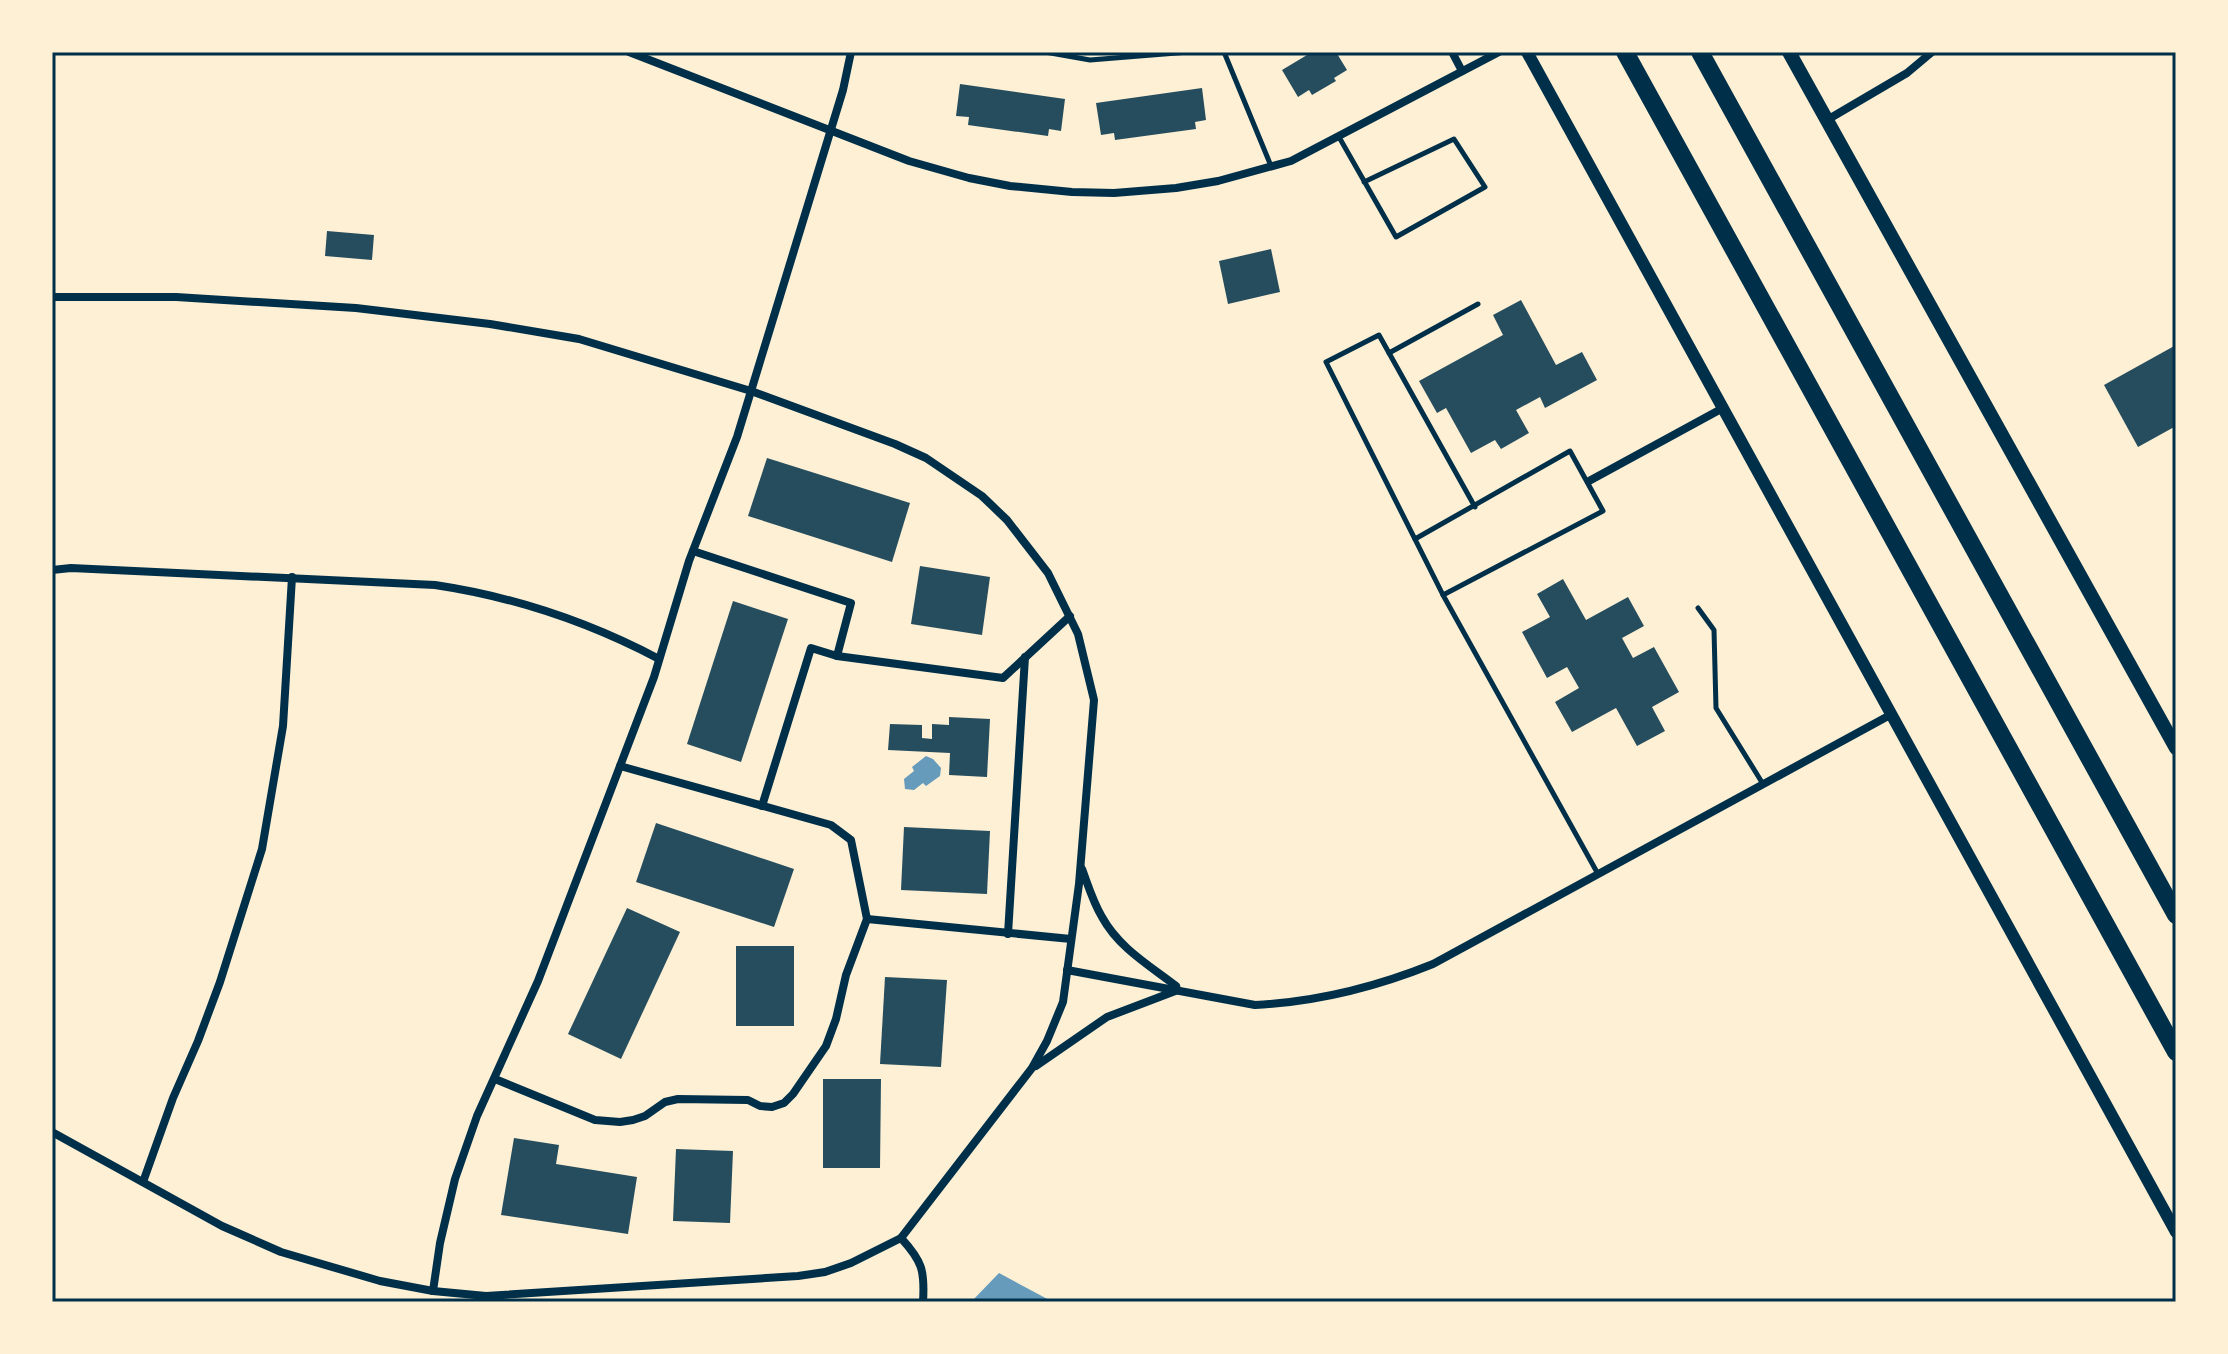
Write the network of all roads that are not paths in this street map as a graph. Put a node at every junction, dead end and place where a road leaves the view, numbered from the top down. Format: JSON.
{"nodes":[{"id":1,"x":629,"y":52,"type":"edge"},
{"id":2,"x":851,"y":52,"type":"edge"},
{"id":3,"x":1045,"y":52,"type":"edge"},
{"id":4,"x":1189,"y":52,"type":"edge"},
{"id":5,"x":1224,"y":52,"type":"edge"},
{"id":6,"x":1452,"y":52,"type":"edge"},
{"id":7,"x":1499,"y":52,"type":"edge"},
{"id":8,"x":1527,"y":52,"type":"edge"},
{"id":9,"x":1625,"y":52,"type":"edge"},
{"id":10,"x":1700,"y":52,"type":"edge"},
{"id":11,"x":1789,"y":52,"type":"edge"},
{"id":12,"x":1932,"y":52,"type":"edge"},
{"id":13,"x":1462,"y":71,"type":"junction"},
{"id":14,"x":1827,"y":120,"type":"junction"},
{"id":15,"x":828,"y":131,"type":"junction"},
{"id":16,"x":1338,"y":136,"type":"junction"},
{"id":17,"x":1272,"y":167,"type":"junction"},
{"id":18,"x":1364,"y":182,"type":"junction"},
{"id":19,"x":52,"y":297,"type":"edge"},
{"id":20,"x":1478,"y":304,"type":"dead end"},
{"id":21,"x":1389,"y":353,"type":"junction"},
{"id":22,"x":751,"y":391,"type":"junction"},
{"id":23,"x":1723,"y":408,"type":"junction"},
{"id":24,"x":1589,"y":481,"type":"junction"},
{"id":25,"x":1475,"y":507,"type":"junction"},
{"id":26,"x":1415,"y":539,"type":"junction"},
{"id":27,"x":693,"y":551,"type":"junction"},
{"id":28,"x":52,"y":570,"type":"edge"},
{"id":29,"x":292,"y":577,"type":"junction"},
{"id":30,"x":1443,"y":595,"type":"junction"},
{"id":31,"x":1698,"y":608,"type":"dead end"},
{"id":32,"x":1070,"y":616,"type":"junction"},
{"id":33,"x":837,"y":656,"type":"junction"},
{"id":34,"x":1025,"y":657,"type":"junction"},
{"id":35,"x":659,"y":659,"type":"junction"},
{"id":36,"x":1892,"y":714,"type":"junction"},
{"id":37,"x":2176,"y":748,"type":"edge"},
{"id":38,"x":620,"y":766,"type":"junction"},
{"id":39,"x":1763,"y":784,"type":"junction"},
{"id":40,"x":762,"y":806,"type":"junction"},
{"id":41,"x":1080,"y":865,"type":"junction"},
{"id":42,"x":1598,"y":874,"type":"junction"},
{"id":43,"x":2176,"y":915,"type":"edge"},
{"id":44,"x":867,"y":919,"type":"junction"},
{"id":45,"x":1008,"y":934,"type":"junction"},
{"id":46,"x":1071,"y":939,"type":"junction"},
{"id":47,"x":1067,"y":970,"type":"junction"},
{"id":48,"x":1180,"y":989,"type":"junction"},
{"id":49,"x":2176,"y":1052,"type":"edge"},
{"id":50,"x":1032,"y":1068,"type":"junction"},
{"id":51,"x":495,"y":1079,"type":"junction"},
{"id":52,"x":52,"y":1132,"type":"edge"},
{"id":53,"x":143,"y":1182,"type":"junction"},
{"id":54,"x":2176,"y":1232,"type":"edge"},
{"id":55,"x":901,"y":1238,"type":"junction"},
{"id":56,"x":433,"y":1291,"type":"junction"},
{"id":57,"x":923,"y":1302,"type":"edge"}],
"edges":[{"from":1,"to":15,"type":"street"},
{"from":2,"to":15,"type":"street"},
{"from":3,"to":4,"type":"lane"},
{"from":5,"to":17,"type":"lane"},
{"from":6,"to":13,"type":"street"},
{"from":7,"to":13,"type":"street"},
{"from":8,"to":23,"type":"street"},
{"from":9,"to":49,"type":"highway"},
{"from":10,"to":43,"type":"highway"},
{"from":11,"to":14,"type":"main road"},
{"from":12,"to":14,"type":"street"},
{"from":13,"to":16,"type":"street"},
{"from":14,"to":37,"type":"main road"},
{"from":15,"to":17,"type":"street"},
{"from":15,"to":22,"type":"street"},
{"from":16,"to":17,"type":"street"},
{"from":16,"to":18,"type":"lane"},
{"from":18,"to":18,"type":"lane"},
{"from":19,"to":22,"type":"street"},
{"from":20,"to":21,"type":"lane"},
{"from":21,"to":25,"type":"lane"},
{"from":21,"to":26,"type":"lane"},
{"from":22,"to":27,"type":"street"},
{"from":22,"to":32,"type":"street"},
{"from":23,"to":24,"type":"street"},
{"from":23,"to":36,"type":"street"},
{"from":24,"to":25,"type":"lane"},
{"from":24,"to":30,"type":"lane"},
{"from":25,"to":26,"type":"lane"},
{"from":26,"to":30,"type":"lane"},
{"from":27,"to":33,"type":"street"},
{"from":27,"to":35,"type":"street"},
{"from":28,"to":29,"type":"street"},
{"from":29,"to":35,"type":"street"},
{"from":29,"to":53,"type":"street"},
{"from":30,"to":42,"type":"lane"},
{"from":31,"to":39,"type":"lane"},
{"from":32,"to":34,"type":"street"},
{"from":32,"to":41,"type":"street"},
{"from":33,"to":34,"type":"street"},
{"from":33,"to":40,"type":"street"},
{"from":34,"to":45,"type":"street"},
{"from":35,"to":38,"type":"street"},
{"from":36,"to":39,"type":"street"},
{"from":36,"to":54,"type":"street"},
{"from":38,"to":40,"type":"street"},
{"from":38,"to":51,"type":"street"},
{"from":39,"to":42,"type":"street"},
{"from":40,"to":44,"type":"street"},
{"from":41,"to":46,"type":"street"},
{"from":41,"to":48,"type":"street"},
{"from":42,"to":48,"type":"street"},
{"from":44,"to":45,"type":"street"},
{"from":44,"to":51,"type":"street"},
{"from":45,"to":46,"type":"street"},
{"from":46,"to":47,"type":"street"},
{"from":47,"to":48,"type":"street"},
{"from":47,"to":50,"type":"street"},
{"from":48,"to":50,"type":"street"},
{"from":50,"to":55,"type":"street"},
{"from":51,"to":56,"type":"street"},
{"from":52,"to":53,"type":"street"},
{"from":53,"to":56,"type":"street"},
{"from":55,"to":56,"type":"street"},
{"from":55,"to":57,"type":"street"}]}
